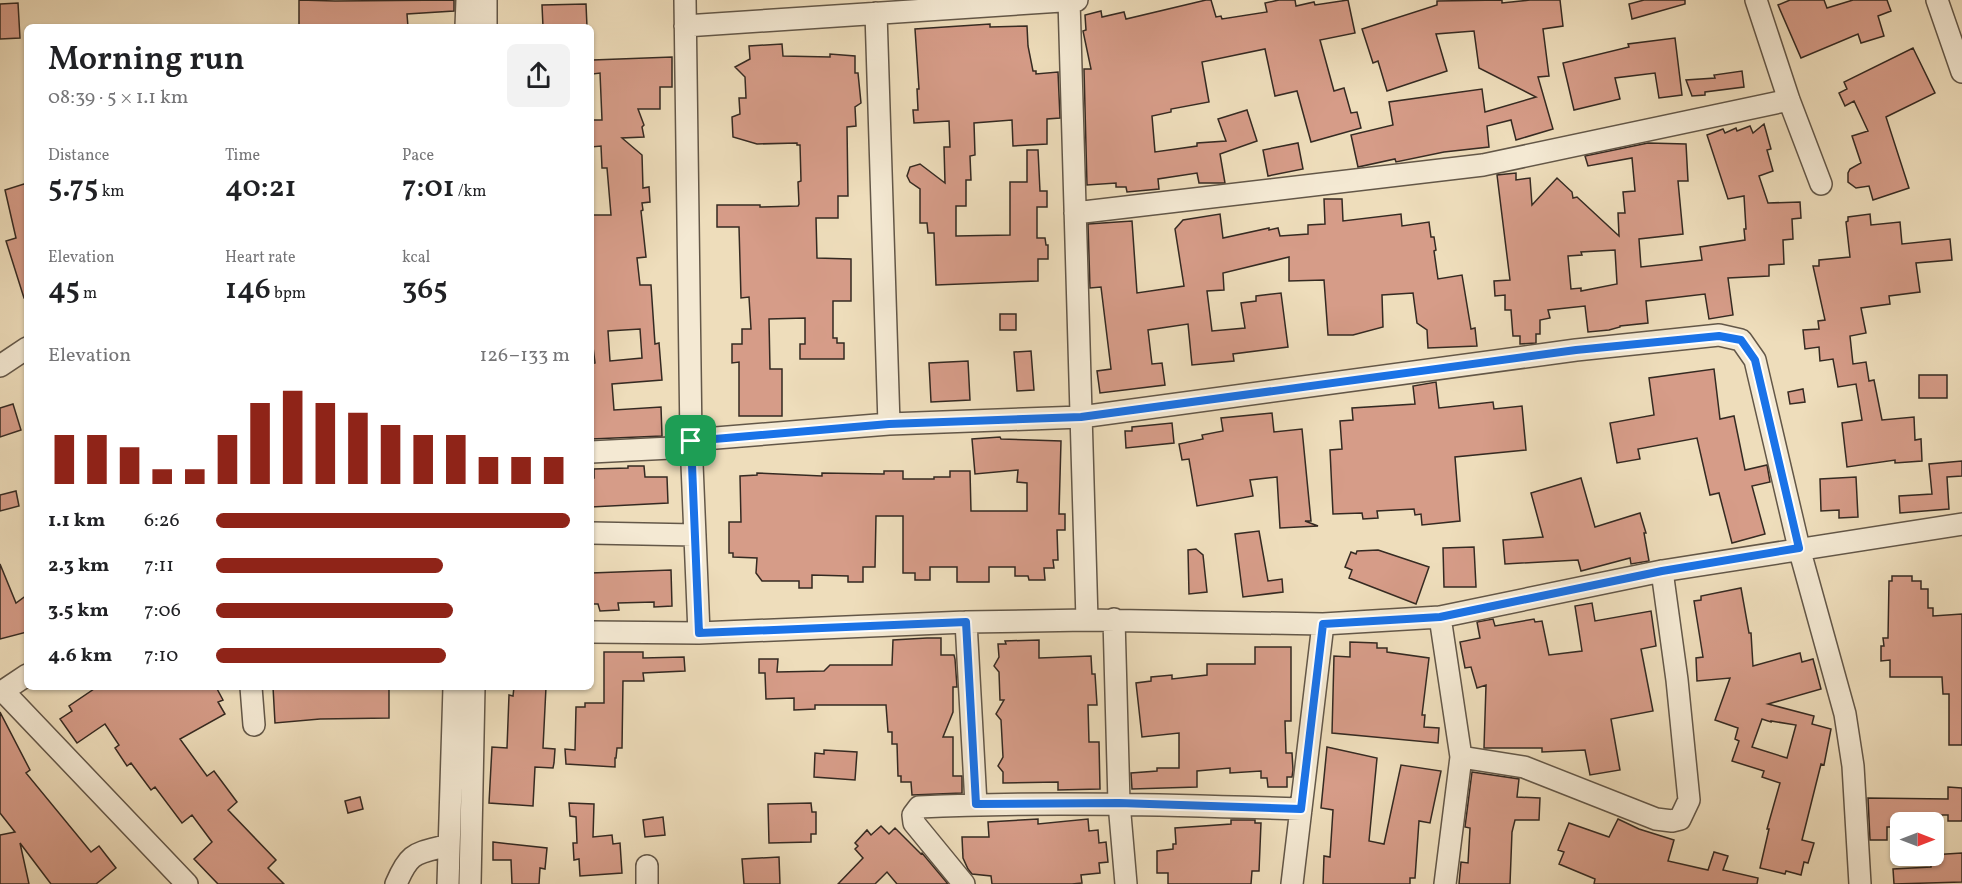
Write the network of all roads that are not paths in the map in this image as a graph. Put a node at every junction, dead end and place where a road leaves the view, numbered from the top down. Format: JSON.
{"nodes":[{"id":1,"x":466,"y":0,"type":"edge"},
{"id":2,"x":486,"y":0,"type":"edge"},
{"id":3,"x":685,"y":0,"type":"edge"},
{"id":4,"x":1069,"y":0,"type":"edge"},
{"id":5,"x":1077,"y":0,"type":"edge"},
{"id":6,"x":1756,"y":0,"type":"edge"},
{"id":7,"x":1937,"y":0,"type":"edge"},
{"id":8,"x":876,"y":13,"type":"junction"},
{"id":9,"x":466,"y":24,"type":"edge"},
{"id":10,"x":486,"y":24,"type":"edge"},
{"id":11,"x":685,"y":26,"type":"junction"},
{"id":12,"x":1962,"y":72,"type":"edge"},
{"id":13,"x":1789,"y":100,"type":"junction"},
{"id":14,"x":1821,"y":184,"type":"dead end"},
{"id":15,"x":1075,"y":213,"type":"junction"},
{"id":16,"x":24,"y":350,"type":"edge"},
{"id":17,"x":0,"y":366,"type":"edge"},
{"id":18,"x":1081,"y":417,"type":"junction"},
{"id":19,"x":889,"y":424,"type":"junction"},
{"id":20,"x":691,"y":444,"type":"junction"},
{"id":21,"x":594,"y":452,"type":"edge"},
{"id":22,"x":1962,"y":524,"type":"edge"},
{"id":23,"x":594,"y":533,"type":"edge"},
{"id":24,"x":695,"y":535,"type":"junction"},
{"id":25,"x":1799,"y":548,"type":"junction"},
{"id":26,"x":1662,"y":571,"type":"junction"},
{"id":27,"x":1440,"y":617,"type":"junction"},
{"id":28,"x":1114,"y":619,"type":"junction"},
{"id":29,"x":1088,"y":620,"type":"junction"},
{"id":30,"x":966,"y":622,"type":"junction"},
{"id":31,"x":1323,"y":624,"type":"junction"},
{"id":32,"x":594,"y":632,"type":"edge"},
{"id":33,"x":699,"y":633,"type":"junction"},
{"id":34,"x":24,"y":677,"type":"edge"},
{"id":35,"x":251,"y":690,"type":"edge"},
{"id":36,"x":454,"y":690,"type":"edge"},
{"id":37,"x":474,"y":690,"type":"edge"},
{"id":38,"x":2,"y":692,"type":"edge"},
{"id":39,"x":254,"y":724,"type":"dead end"},
{"id":40,"x":1461,"y":757,"type":"junction"},
{"id":41,"x":1119,"y":803,"type":"junction"},
{"id":42,"x":976,"y":804,"type":"junction"},
{"id":43,"x":1301,"y":809,"type":"junction"},
{"id":44,"x":448,"y":845,"type":"junction"},
{"id":45,"x":187,"y":884,"type":"edge"},
{"id":46,"x":396,"y":884,"type":"edge"},
{"id":47,"x":448,"y":884,"type":"edge"},
{"id":48,"x":470,"y":884,"type":"edge"},
{"id":49,"x":964,"y":884,"type":"edge"},
{"id":50,"x":1126,"y":884,"type":"edge"},
{"id":51,"x":1292,"y":884,"type":"edge"},
{"id":52,"x":1445,"y":884,"type":"edge"},
{"id":53,"x":1860,"y":884,"type":"edge"}],
"edges":[{"from":1,"to":9,"type":"street"},
{"from":2,"to":10,"type":"street"},
{"from":3,"to":11,"type":"street"},
{"from":4,"to":5,"type":"street"},
{"from":4,"to":8,"type":"street"},
{"from":4,"to":15,"type":"street"},
{"from":6,"to":13,"type":"street"},
{"from":7,"to":12,"type":"street"},
{"from":8,"to":11,"type":"street"},
{"from":8,"to":19,"type":"street"},
{"from":11,"to":20,"type":"street"},
{"from":13,"to":14,"type":"street"},
{"from":13,"to":15,"type":"street"},
{"from":15,"to":18,"type":"street"},
{"from":16,"to":17,"type":"street"},
{"from":18,"to":19,"type":"street"},
{"from":18,"to":25,"type":"street"},
{"from":18,"to":29,"type":"street"},
{"from":19,"to":20,"type":"street"},
{"from":20,"to":21,"type":"street"},
{"from":20,"to":24,"type":"street"},
{"from":22,"to":25,"type":"street"},
{"from":23,"to":24,"type":"street"},
{"from":24,"to":33,"type":"street"},
{"from":25,"to":26,"type":"street"},
{"from":25,"to":53,"type":"street"},
{"from":26,"to":27,"type":"street"},
{"from":26,"to":40,"type":"street"},
{"from":27,"to":31,"type":"street"},
{"from":27,"to":40,"type":"street"},
{"from":28,"to":29,"type":"street"},
{"from":28,"to":31,"type":"street"},
{"from":28,"to":41,"type":"street"},
{"from":29,"to":30,"type":"street"},
{"from":30,"to":33,"type":"street"},
{"from":30,"to":42,"type":"street"},
{"from":31,"to":43,"type":"street"},
{"from":32,"to":33,"type":"street"},
{"from":34,"to":38,"type":"street"},
{"from":35,"to":39,"type":"street"},
{"from":36,"to":44,"type":"street"},
{"from":37,"to":48,"type":"street"},
{"from":38,"to":45,"type":"street"},
{"from":40,"to":52,"type":"street"},
{"from":41,"to":42,"type":"street"},
{"from":41,"to":43,"type":"street"},
{"from":41,"to":50,"type":"street"},
{"from":42,"to":49,"type":"street"},
{"from":43,"to":51,"type":"street"},
{"from":44,"to":46,"type":"street"},
{"from":44,"to":47,"type":"street"}]}
